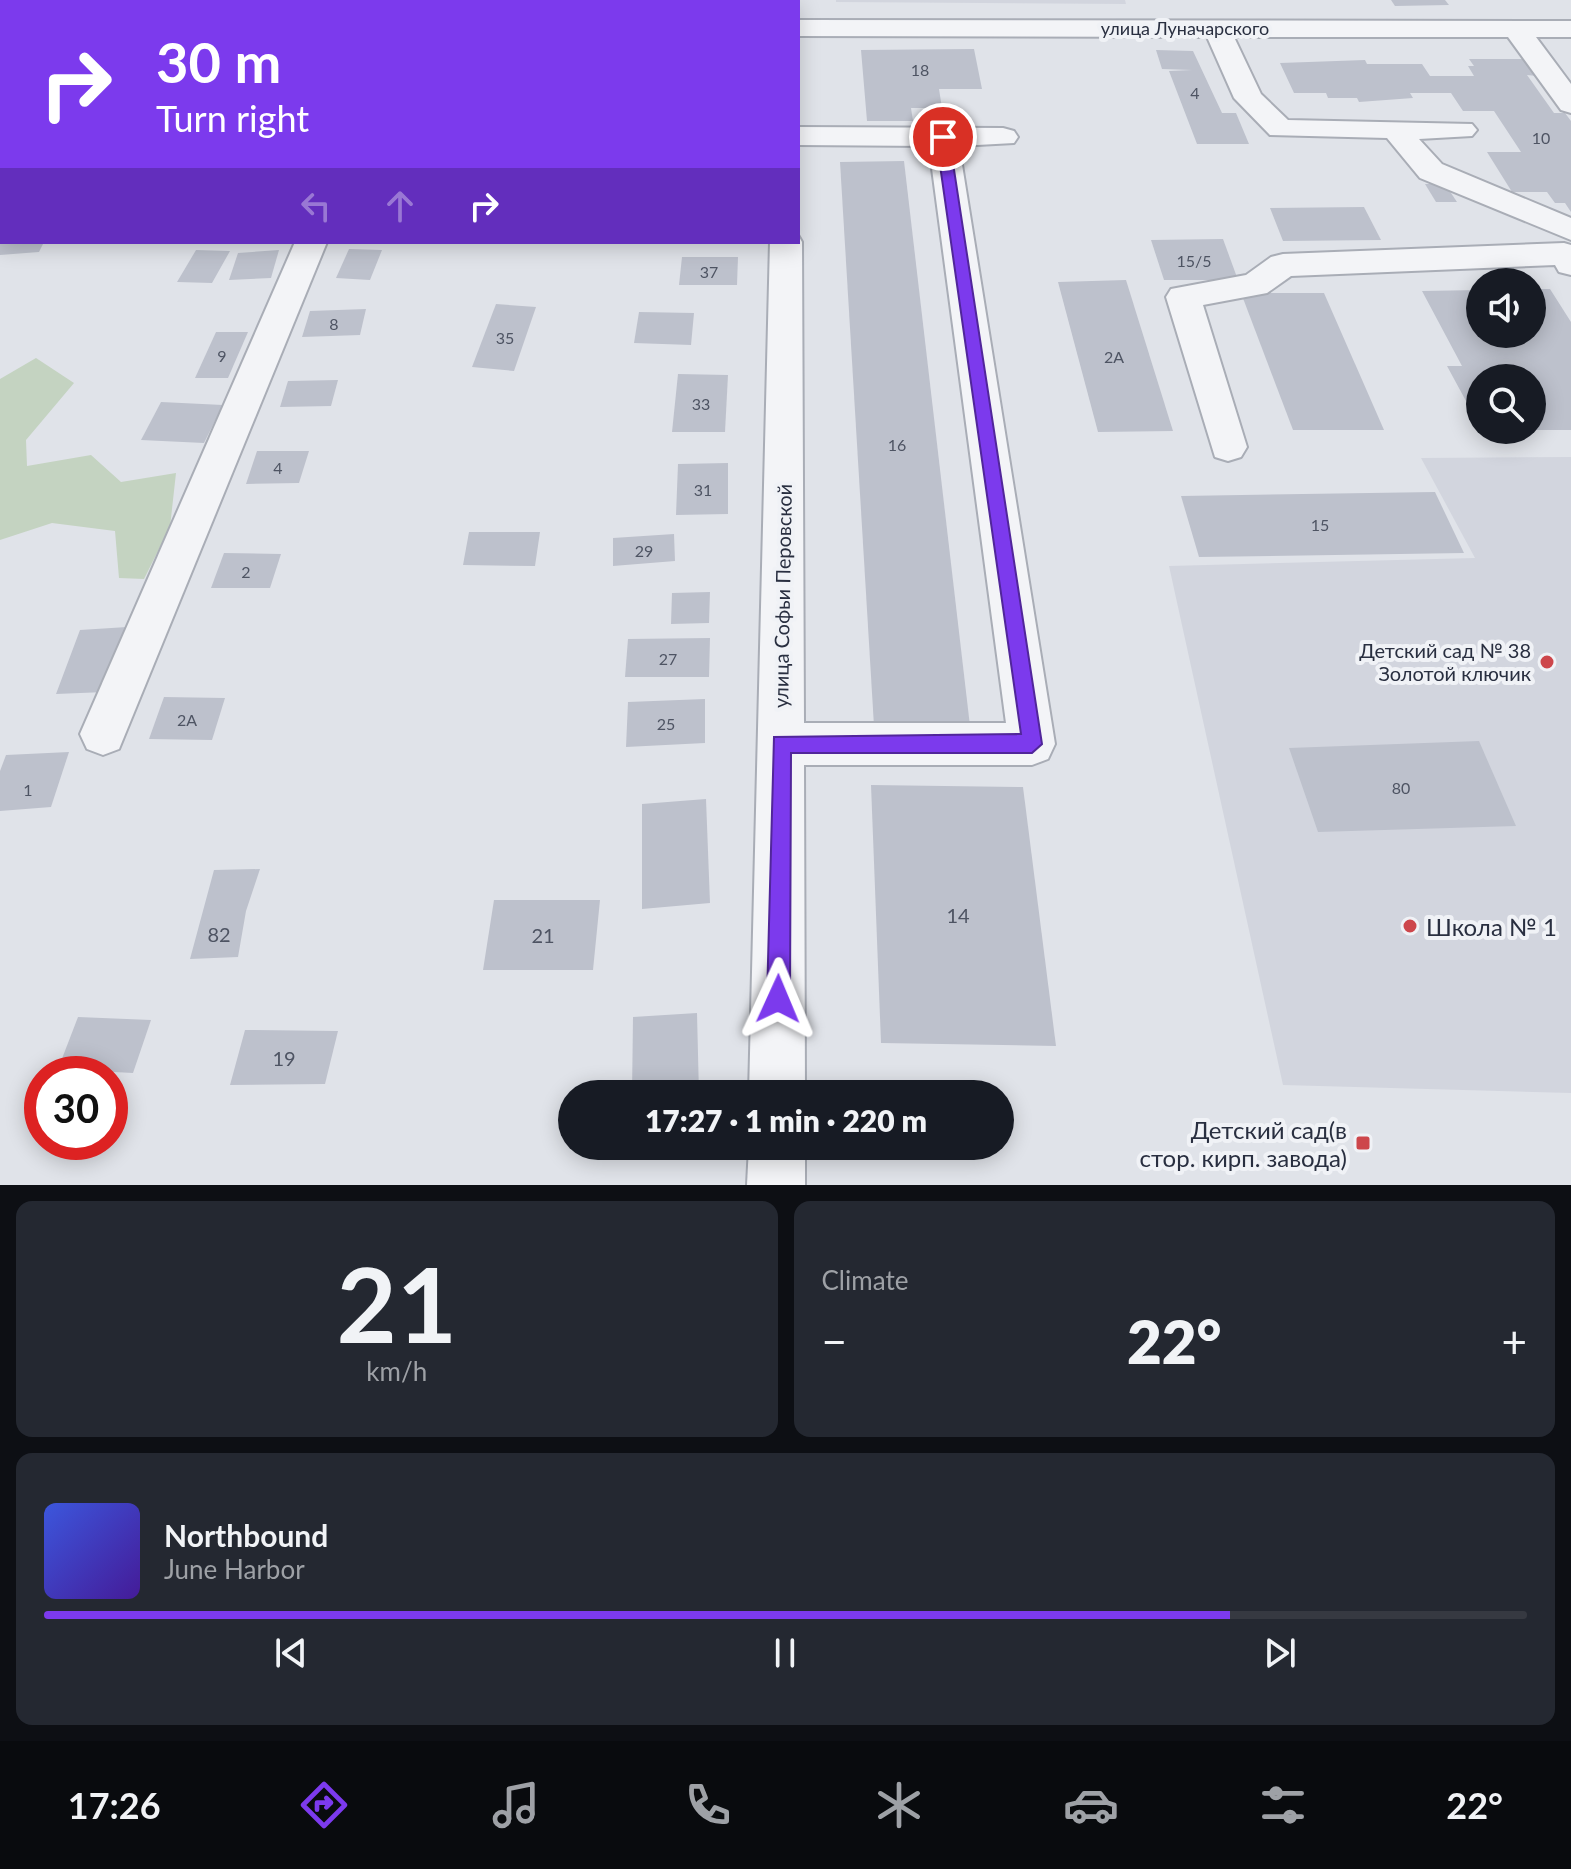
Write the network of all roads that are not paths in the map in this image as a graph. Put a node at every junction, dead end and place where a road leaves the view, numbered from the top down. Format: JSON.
{"nodes":[{"id":1,"x":800,"y":28,"type":"edge"},
{"id":2,"x":1217,"y":28,"type":"junction"},
{"id":3,"x":1516,"y":29,"type":"junction"},
{"id":4,"x":1571,"y":29,"type":"edge"},
{"id":5,"x":1571,"y":104,"type":"edge"},
{"id":6,"x":1396,"y":130,"type":"junction"},
{"id":7,"x":1462,"y":130,"type":"dead end"},
{"id":8,"x":800,"y":136,"type":"edge"},
{"id":9,"x":943,"y":137,"type":"junction"},
{"id":10,"x":1003,"y":137,"type":"dead end"},
{"id":11,"x":1571,"y":230,"type":"edge"},
{"id":12,"x":310,"y":244,"type":"edge"},
{"id":13,"x":786,"y":244,"type":"edge"},
{"id":14,"x":1571,"y":264,"type":"edge"},
{"id":15,"x":1228,"y":447,"type":"dead end"},
{"id":16,"x":103,"y":734,"type":"dead end"},
{"id":17,"x":781,"y":744,"type":"junction"},
{"id":18,"x":777,"y":1080,"type":"edge"},
{"id":19,"x":777,"y":1160,"type":"edge"},
{"id":20,"x":776,"y":1185,"type":"edge"}],
"edges":[{"from":1,"to":2,"type":"street","name":"улица Луначарского"},
{"from":2,"to":3,"type":"street","name":"улица Луначарского"},
{"from":2,"to":6,"type":"street"},
{"from":3,"to":4,"type":"street","name":"улица Луначарского"},
{"from":3,"to":5,"type":"street"},
{"from":6,"to":7,"type":"street"},
{"from":6,"to":11,"type":"street"},
{"from":8,"to":9,"type":"street"},
{"from":9,"to":10,"type":"street"},
{"from":9,"to":17,"type":"street"},
{"from":12,"to":16,"type":"street"},
{"from":13,"to":17,"type":"street","name":"улица Софьи Перовской"},
{"from":14,"to":15,"type":"street"},
{"from":17,"to":18,"type":"street","name":"улица Софьи Перовской"},
{"from":19,"to":20,"type":"street"}]}
